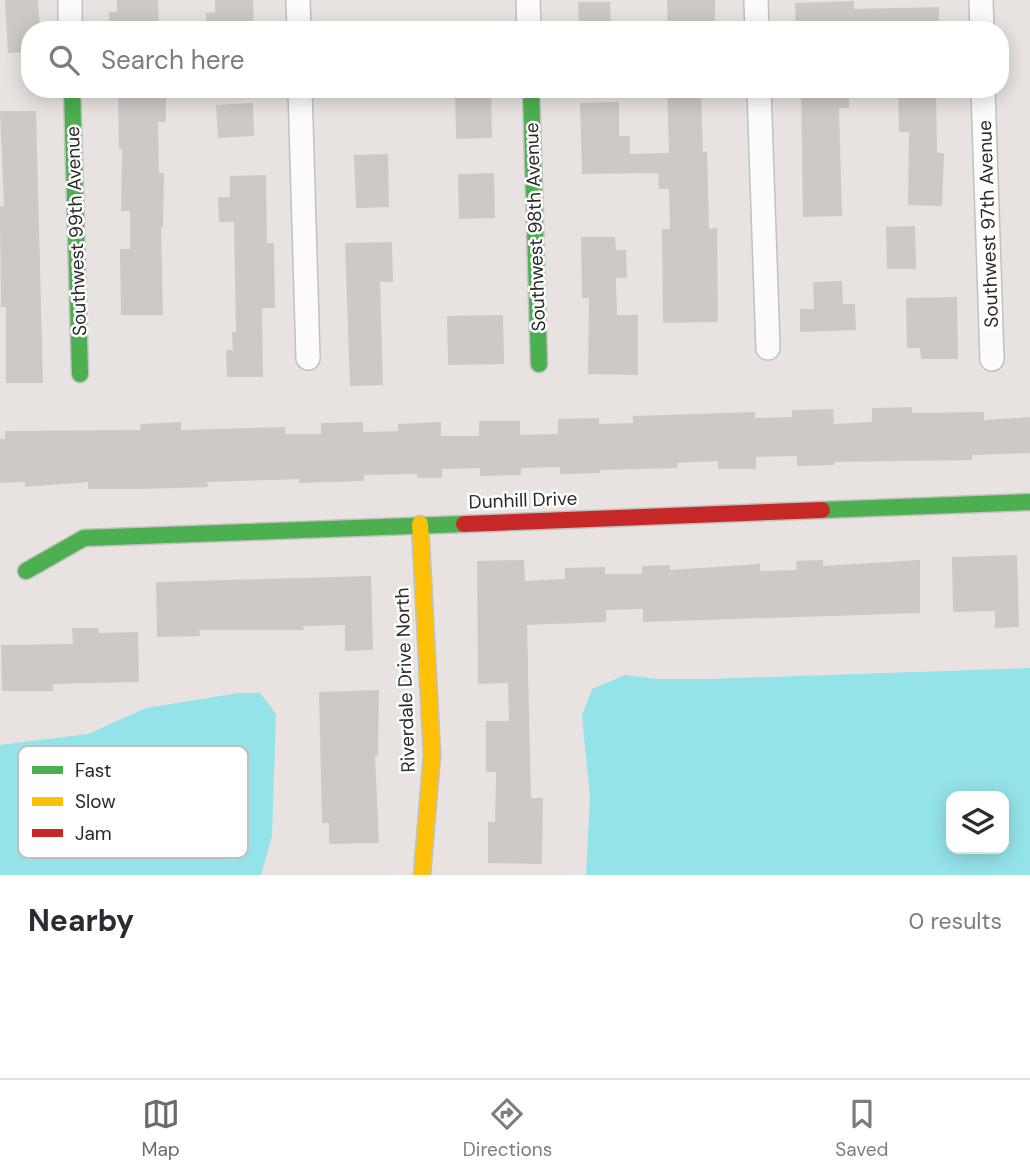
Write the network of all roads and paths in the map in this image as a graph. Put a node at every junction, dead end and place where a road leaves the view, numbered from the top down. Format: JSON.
{"nodes":[{"id":1,"x":69,"y":0,"type":"edge"},
{"id":2,"x":298,"y":0,"type":"edge"},
{"id":3,"x":528,"y":0,"type":"edge"},
{"id":4,"x":757,"y":0,"type":"edge"},
{"id":5,"x":981,"y":0,"type":"edge"},
{"id":6,"x":70,"y":21,"type":"edge"},
{"id":7,"x":299,"y":21,"type":"edge"},
{"id":8,"x":529,"y":21,"type":"edge"},
{"id":9,"x":757,"y":21,"type":"edge"},
{"id":10,"x":982,"y":21,"type":"edge"},
{"id":11,"x":72,"y":98,"type":"edge"},
{"id":12,"x":300,"y":98,"type":"edge"},
{"id":13,"x":531,"y":98,"type":"edge"},
{"id":14,"x":759,"y":98,"type":"edge"},
{"id":15,"x":984,"y":98,"type":"edge"},
{"id":16,"x":768,"y":348,"type":"dead end"},
{"id":17,"x":308,"y":358,"type":"dead end"},
{"id":18,"x":992,"y":359,"type":"dead end"},
{"id":19,"x":539,"y":364,"type":"dead end"},
{"id":20,"x":80,"y":374,"type":"dead end"},
{"id":21,"x":1030,"y":502,"type":"edge"},
{"id":22,"x":420,"y":524,"type":"junction"},
{"id":23,"x":26,"y":571,"type":"dead end"},
{"id":24,"x":422,"y":875,"type":"edge"}],
"edges":[{"from":1,"to":6,"type":"street"},
{"from":2,"to":7,"type":"street"},
{"from":3,"to":8,"type":"street"},
{"from":4,"to":9,"type":"street"},
{"from":5,"to":10,"type":"street"},
{"from":11,"to":20,"type":"street","name":"Southwest 99th Avenue"},
{"from":12,"to":17,"type":"street"},
{"from":13,"to":19,"type":"street","name":"Southwest 98th Avenue"},
{"from":14,"to":16,"type":"street"},
{"from":15,"to":18,"type":"street","name":"Southwest 97th Avenue"},
{"from":21,"to":22,"type":"street","name":"Dunhill Drive"},
{"from":22,"to":23,"type":"street","name":"Dunhill Drive"},
{"from":22,"to":24,"type":"street","name":"Riverdale Drive North"}]}
